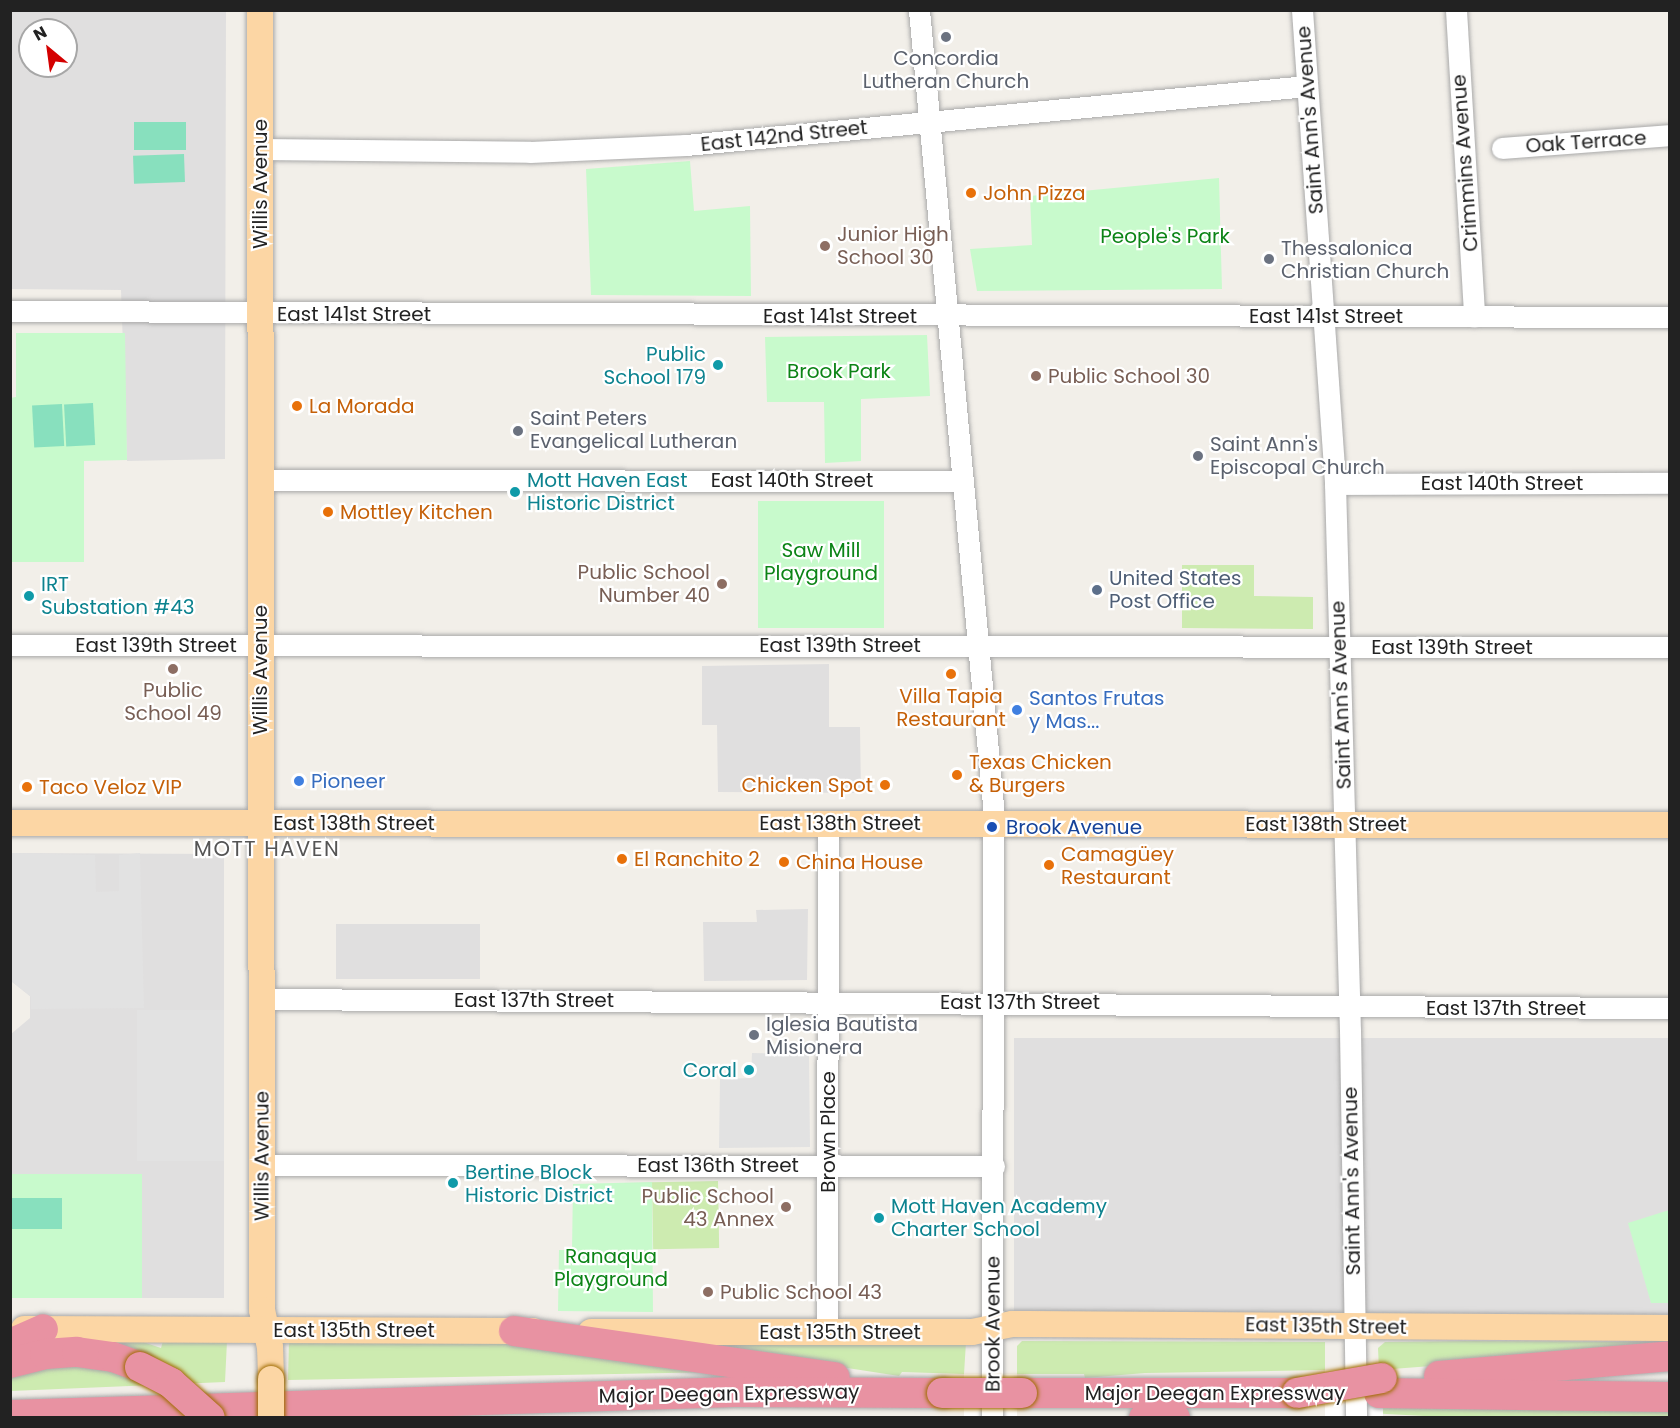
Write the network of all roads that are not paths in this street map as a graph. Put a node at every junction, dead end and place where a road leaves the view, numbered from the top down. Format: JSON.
{"nodes":[{"id":1,"x":260,"y":10,"type":"edge"},
{"id":2,"x":919,"y":10,"type":"edge"},
{"id":3,"x":1302,"y":10,"type":"edge"},
{"id":4,"x":1455,"y":10,"type":"edge"},
{"id":5,"x":1307,"y":86,"type":"junction"},
{"id":6,"x":929,"y":121,"type":"junction"},
{"id":7,"x":1670,"y":135,"type":"edge"},
{"id":8,"x":1502,"y":148,"type":"dead end"},
{"id":9,"x":260,"y":150,"type":"junction"},
{"id":10,"x":10,"y":311,"type":"edge"},
{"id":11,"x":261,"y":314,"type":"junction"},
{"id":12,"x":948,"y":316,"type":"junction"},
{"id":13,"x":1324,"y":316,"type":"junction"},
{"id":14,"x":1474,"y":316,"type":"junction"},
{"id":15,"x":1670,"y":317,"type":"edge"},
{"id":16,"x":260,"y":480,"type":"junction"},
{"id":17,"x":963,"y":481,"type":"junction"},
{"id":18,"x":1670,"y":483,"type":"edge"},
{"id":19,"x":1335,"y":484,"type":"junction"},
{"id":20,"x":10,"y":645,"type":"edge"},
{"id":21,"x":260,"y":645,"type":"junction"},
{"id":22,"x":979,"y":645,"type":"junction"},
{"id":23,"x":1340,"y":647,"type":"junction"},
{"id":24,"x":1670,"y":647,"type":"edge"},
{"id":25,"x":10,"y":823,"type":"edge"},
{"id":26,"x":261,"y":823,"type":"junction"},
{"id":27,"x":828,"y":823,"type":"junction"},
{"id":28,"x":993,"y":824,"type":"junction"},
{"id":29,"x":1345,"y":825,"type":"junction"},
{"id":30,"x":1670,"y":825,"type":"edge"},
{"id":31,"x":262,"y":999,"type":"junction"},
{"id":32,"x":828,"y":1002,"type":"junction"},
{"id":33,"x":993,"y":1003,"type":"junction"},
{"id":34,"x":1350,"y":1007,"type":"junction"},
{"id":35,"x":1670,"y":1008,"type":"edge"},
{"id":36,"x":262,"y":1166,"type":"junction"},
{"id":37,"x":827,"y":1166,"type":"junction"},
{"id":38,"x":994,"y":1166,"type":"junction"},
{"id":39,"x":1356,"y":1327,"type":"junction"},
{"id":40,"x":993,"y":1328,"type":"junction"},
{"id":41,"x":1670,"y":1328,"type":"edge"},
{"id":42,"x":10,"y":1329,"type":"edge"},
{"id":43,"x":43,"y":1329,"type":"junction"},
{"id":44,"x":266,"y":1329,"type":"junction"},
{"id":45,"x":514,"y":1331,"type":"junction"},
{"id":46,"x":827,"y":1332,"type":"junction"},
{"id":47,"x":10,"y":1344,"type":"edge"},
{"id":48,"x":1670,"y":1356,"type":"edge"},
{"id":49,"x":10,"y":1363,"type":"edge"},
{"id":50,"x":1670,"y":1379,"type":"edge"},
{"id":51,"x":1381,"y":1385,"type":"junction"},
{"id":52,"x":942,"y":1393,"type":"junction"},
{"id":53,"x":1448,"y":1393,"type":"junction"},
{"id":54,"x":1670,"y":1396,"type":"edge"},
{"id":55,"x":10,"y":1415,"type":"edge"},
{"id":56,"x":210,"y":1418,"type":"edge"},
{"id":57,"x":271,"y":1418,"type":"edge"},
{"id":58,"x":992,"y":1418,"type":"edge"},
{"id":59,"x":1144,"y":1418,"type":"edge"},
{"id":60,"x":1174,"y":1418,"type":"edge"},
{"id":61,"x":1356,"y":1418,"type":"edge"}],
"edges":[{"from":1,"to":9,"type":"main road","name":"Willis Avenue"},
{"from":2,"to":6,"type":"street","name":"Brook Avenue"},
{"from":3,"to":5,"type":"street","name":"Saint Ann's Avenue"},
{"from":4,"to":14,"type":"street","name":"Crimmins Avenue"},
{"from":5,"to":6,"type":"street","name":"East 142nd Street"},
{"from":5,"to":13,"type":"street","name":"Saint Ann's Avenue"},
{"from":6,"to":9,"type":"street","name":"East 142nd Street"},
{"from":6,"to":12,"type":"street","name":"Brook Avenue"},
{"from":7,"to":8,"type":"street","name":"Oak Terrace"},
{"from":9,"to":11,"type":"main road","name":"Willis Avenue"},
{"from":10,"to":11,"type":"street","name":"East 141st Street"},
{"from":11,"to":12,"type":"street","name":"East 141st Street"},
{"from":11,"to":16,"type":"main road","name":"Willis Avenue"},
{"from":12,"to":13,"type":"street","name":"East 141st Street"},
{"from":12,"to":17,"type":"street","name":"Brook Avenue"},
{"from":13,"to":14,"type":"street","name":"East 141st Street"},
{"from":13,"to":19,"type":"street","name":"Saint Ann's Avenue"},
{"from":14,"to":15,"type":"street","name":"East 141st Street"},
{"from":16,"to":17,"type":"street","name":"East 140th Street"},
{"from":16,"to":21,"type":"main road","name":"Willis Avenue"},
{"from":17,"to":22,"type":"street","name":"Brook Avenue"},
{"from":18,"to":19,"type":"street","name":"East 140th Street"},
{"from":19,"to":23,"type":"street","name":"Saint Ann's Avenue"},
{"from":20,"to":21,"type":"street","name":"East 139th Street"},
{"from":21,"to":22,"type":"street","name":"East 139th Street"},
{"from":21,"to":26,"type":"main road","name":"Willis Avenue"},
{"from":22,"to":23,"type":"street","name":"East 139th Street"},
{"from":22,"to":28,"type":"street","name":"Brook Avenue"},
{"from":23,"to":24,"type":"street","name":"East 139th Street"},
{"from":23,"to":29,"type":"street","name":"Saint Ann's Avenue"},
{"from":25,"to":26,"type":"main road","name":"East 138th Street"},
{"from":26,"to":27,"type":"main road","name":"East 138th Street"},
{"from":26,"to":31,"type":"main road","name":"Willis Avenue"},
{"from":27,"to":28,"type":"main road","name":"East 138th Street"},
{"from":27,"to":32,"type":"street","name":"Brown Place"},
{"from":28,"to":29,"type":"main road","name":"East 138th Street"},
{"from":28,"to":33,"type":"street","name":"Brook Avenue"},
{"from":29,"to":30,"type":"main road","name":"East 138th Street"},
{"from":29,"to":34,"type":"street","name":"Saint Ann's Avenue"},
{"from":31,"to":32,"type":"street","name":"East 137th Street"},
{"from":31,"to":36,"type":"main road","name":"Willis Avenue"},
{"from":32,"to":33,"type":"street","name":"East 137th Street"},
{"from":32,"to":37,"type":"street","name":"Brown Place"},
{"from":33,"to":34,"type":"street","name":"East 137th Street"},
{"from":33,"to":38,"type":"street","name":"Brook Avenue"},
{"from":34,"to":35,"type":"street","name":"East 137th Street"},
{"from":34,"to":39,"type":"street","name":"Saint Ann's Avenue"},
{"from":36,"to":37,"type":"street","name":"East 136th Street"},
{"from":36,"to":44,"type":"main road","name":"Willis Avenue"},
{"from":37,"to":38,"type":"street","name":"East 136th Street"},
{"from":37,"to":46,"type":"street","name":"Brown Place"},
{"from":38,"to":40,"type":"street","name":"Brook Avenue"},
{"from":39,"to":40,"type":"main road","name":"East 135th Street"},
{"from":39,"to":41,"type":"main road","name":"East 135th Street"},
{"from":39,"to":61,"type":"street","name":"Saint Ann's Avenue"},
{"from":40,"to":46,"type":"main road","name":"East 135th Street"},
{"from":40,"to":58,"type":"street","name":"Brook Avenue"},
{"from":42,"to":43,"type":"main road","name":"East 135th Street"},
{"from":43,"to":44,"type":"main road","name":"East 135th Street"},
{"from":43,"to":47,"type":"highway"},
{"from":44,"to":45,"type":"main road","name":"East 135th Street"},
{"from":44,"to":57,"type":"main road","name":"Willis Avenue","bridge":true},
{"from":45,"to":46,"type":"main road","name":"East 135th Street"},
{"from":45,"to":52,"type":"highway"},
{"from":48,"to":51,"type":"highway"},
{"from":49,"to":56,"type":"highway","bridge":true},
{"from":50,"to":53,"type":"highway"},
{"from":51,"to":52,"type":"highway","name":"Major Deegan Expressway","bridge":true},
{"from":51,"to":53,"type":"highway","name":"Major Deegan Expressway"},
{"from":52,"to":55,"type":"highway","name":"Major Deegan Expressway"},
{"from":53,"to":54,"type":"highway"},
{"from":59,"to":60,"type":"highway"}]}
